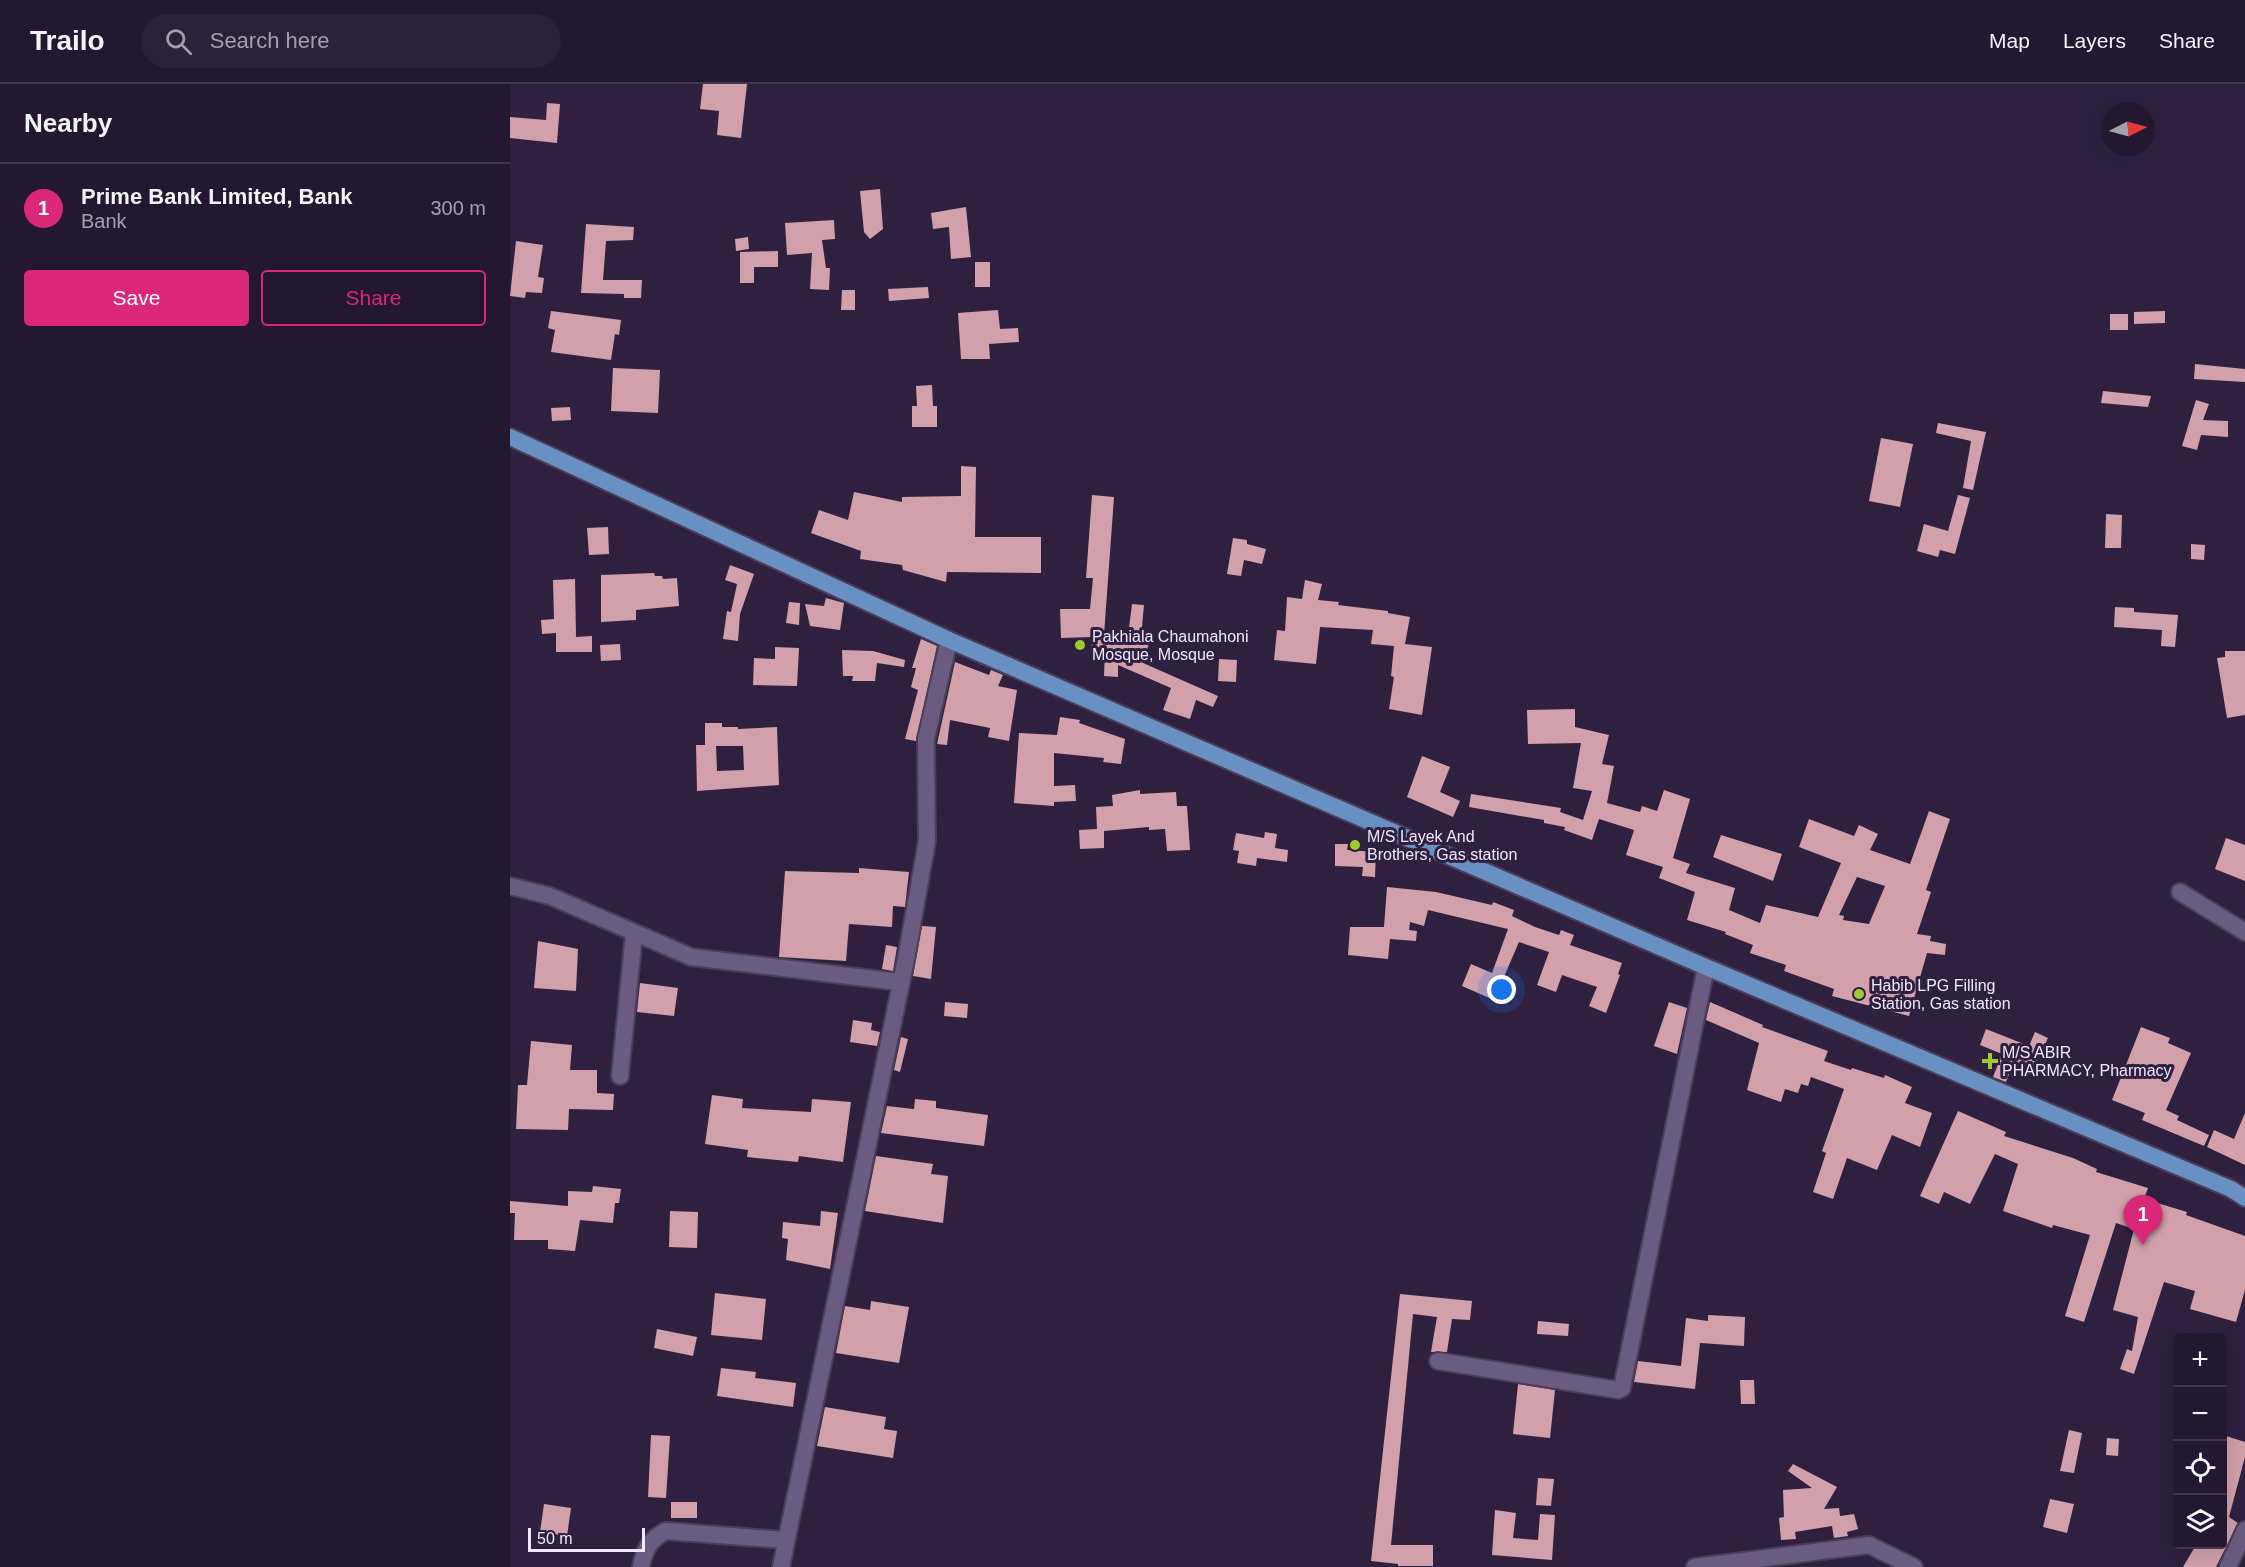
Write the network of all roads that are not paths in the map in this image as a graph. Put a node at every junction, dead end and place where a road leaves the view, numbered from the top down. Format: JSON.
{"nodes":[{"id":1,"x":510,"y":438,"type":"edge"},
{"id":2,"x":948,"y":640,"type":"junction"},
{"id":3,"x":510,"y":886,"type":"edge"},
{"id":4,"x":2180,"y":892,"type":"dead end"},
{"id":5,"x":2245,"y":932,"type":"edge"},
{"id":6,"x":634,"y":933,"type":"junction"},
{"id":7,"x":1706,"y":967,"type":"junction"},
{"id":8,"x":899,"y":982,"type":"junction"},
{"id":9,"x":620,"y":1076,"type":"dead end"},
{"id":10,"x":2245,"y":1198,"type":"edge"},
{"id":11,"x":1438,"y":1361,"type":"dead end"},
{"id":12,"x":2245,"y":1530,"type":"edge"},
{"id":13,"x":784,"y":1540,"type":"junction"},
{"id":14,"x":641,"y":1567,"type":"edge"},
{"id":15,"x":781,"y":1567,"type":"edge"},
{"id":16,"x":1695,"y":1567,"type":"edge"},
{"id":17,"x":1914,"y":1567,"type":"edge"},
{"id":18,"x":2228,"y":1567,"type":"edge"}],
"edges":[{"from":1,"to":2,"type":"main road"},
{"from":2,"to":7,"type":"main road"},
{"from":2,"to":8,"type":"street"},
{"from":3,"to":6,"type":"street"},
{"from":4,"to":5,"type":"street"},
{"from":6,"to":8,"type":"street"},
{"from":6,"to":9,"type":"street"},
{"from":7,"to":10,"type":"main road"},
{"from":7,"to":11,"type":"street"},
{"from":8,"to":13,"type":"street"},
{"from":12,"to":18,"type":"street"},
{"from":13,"to":14,"type":"street"},
{"from":13,"to":15,"type":"street"},
{"from":16,"to":17,"type":"street"}]}
